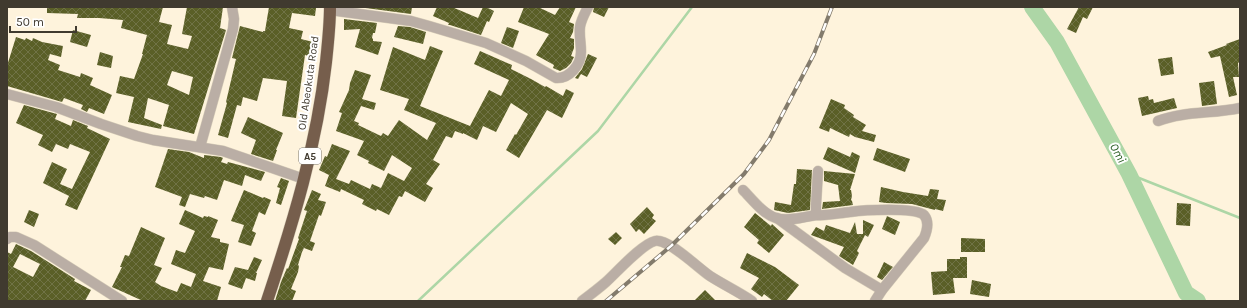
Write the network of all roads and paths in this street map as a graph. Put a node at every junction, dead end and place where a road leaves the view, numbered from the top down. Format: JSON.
{"nodes":[{"id":1,"x":232,"y":7,"type":"edge"},
{"id":2,"x":588,"y":7,"type":"edge"},
{"id":3,"x":330,"y":9,"type":"edge"},
{"id":4,"x":7,"y":94,"type":"edge"},
{"id":5,"x":1240,"y":108,"type":"edge"},
{"id":6,"x":1158,"y":121,"type":"dead end"},
{"id":7,"x":200,"y":147,"type":"junction"},
{"id":8,"x":818,"y":171,"type":"dead end"},
{"id":9,"x":304,"y":179,"type":"junction"},
{"id":10,"x":743,"y":190,"type":"dead end"},
{"id":11,"x":816,"y":215,"type":"junction"},
{"id":12,"x":777,"y":218,"type":"junction"},
{"id":13,"x":8,"y":237,"type":"edge"},
{"id":14,"x":882,"y":290,"type":"junction"},
{"id":15,"x":116,"y":299,"type":"edge"},
{"id":16,"x":267,"y":301,"type":"edge"},
{"id":17,"x":582,"y":301,"type":"edge"},
{"id":18,"x":752,"y":301,"type":"edge"},
{"id":19,"x":876,"y":301,"type":"edge"}],
"edges":[{"from":1,"to":7,"type":"street"},
{"from":2,"to":3,"type":"street"},
{"from":3,"to":9,"type":"highway","name":"Old Abeokuta Road","number":"A5"},
{"from":4,"to":7,"type":"street"},
{"from":5,"to":6,"type":"street"},
{"from":7,"to":9,"type":"street"},
{"from":8,"to":11,"type":"street"},
{"from":9,"to":16,"type":"highway","name":"Old Abeokuta Road","number":"A5"},
{"from":10,"to":12,"type":"street"},
{"from":11,"to":12,"type":"street"},
{"from":11,"to":14,"type":"street"},
{"from":12,"to":14,"type":"street"},
{"from":13,"to":15,"type":"street"},
{"from":14,"to":19,"type":"street"},
{"from":17,"to":18,"type":"street"}]}
